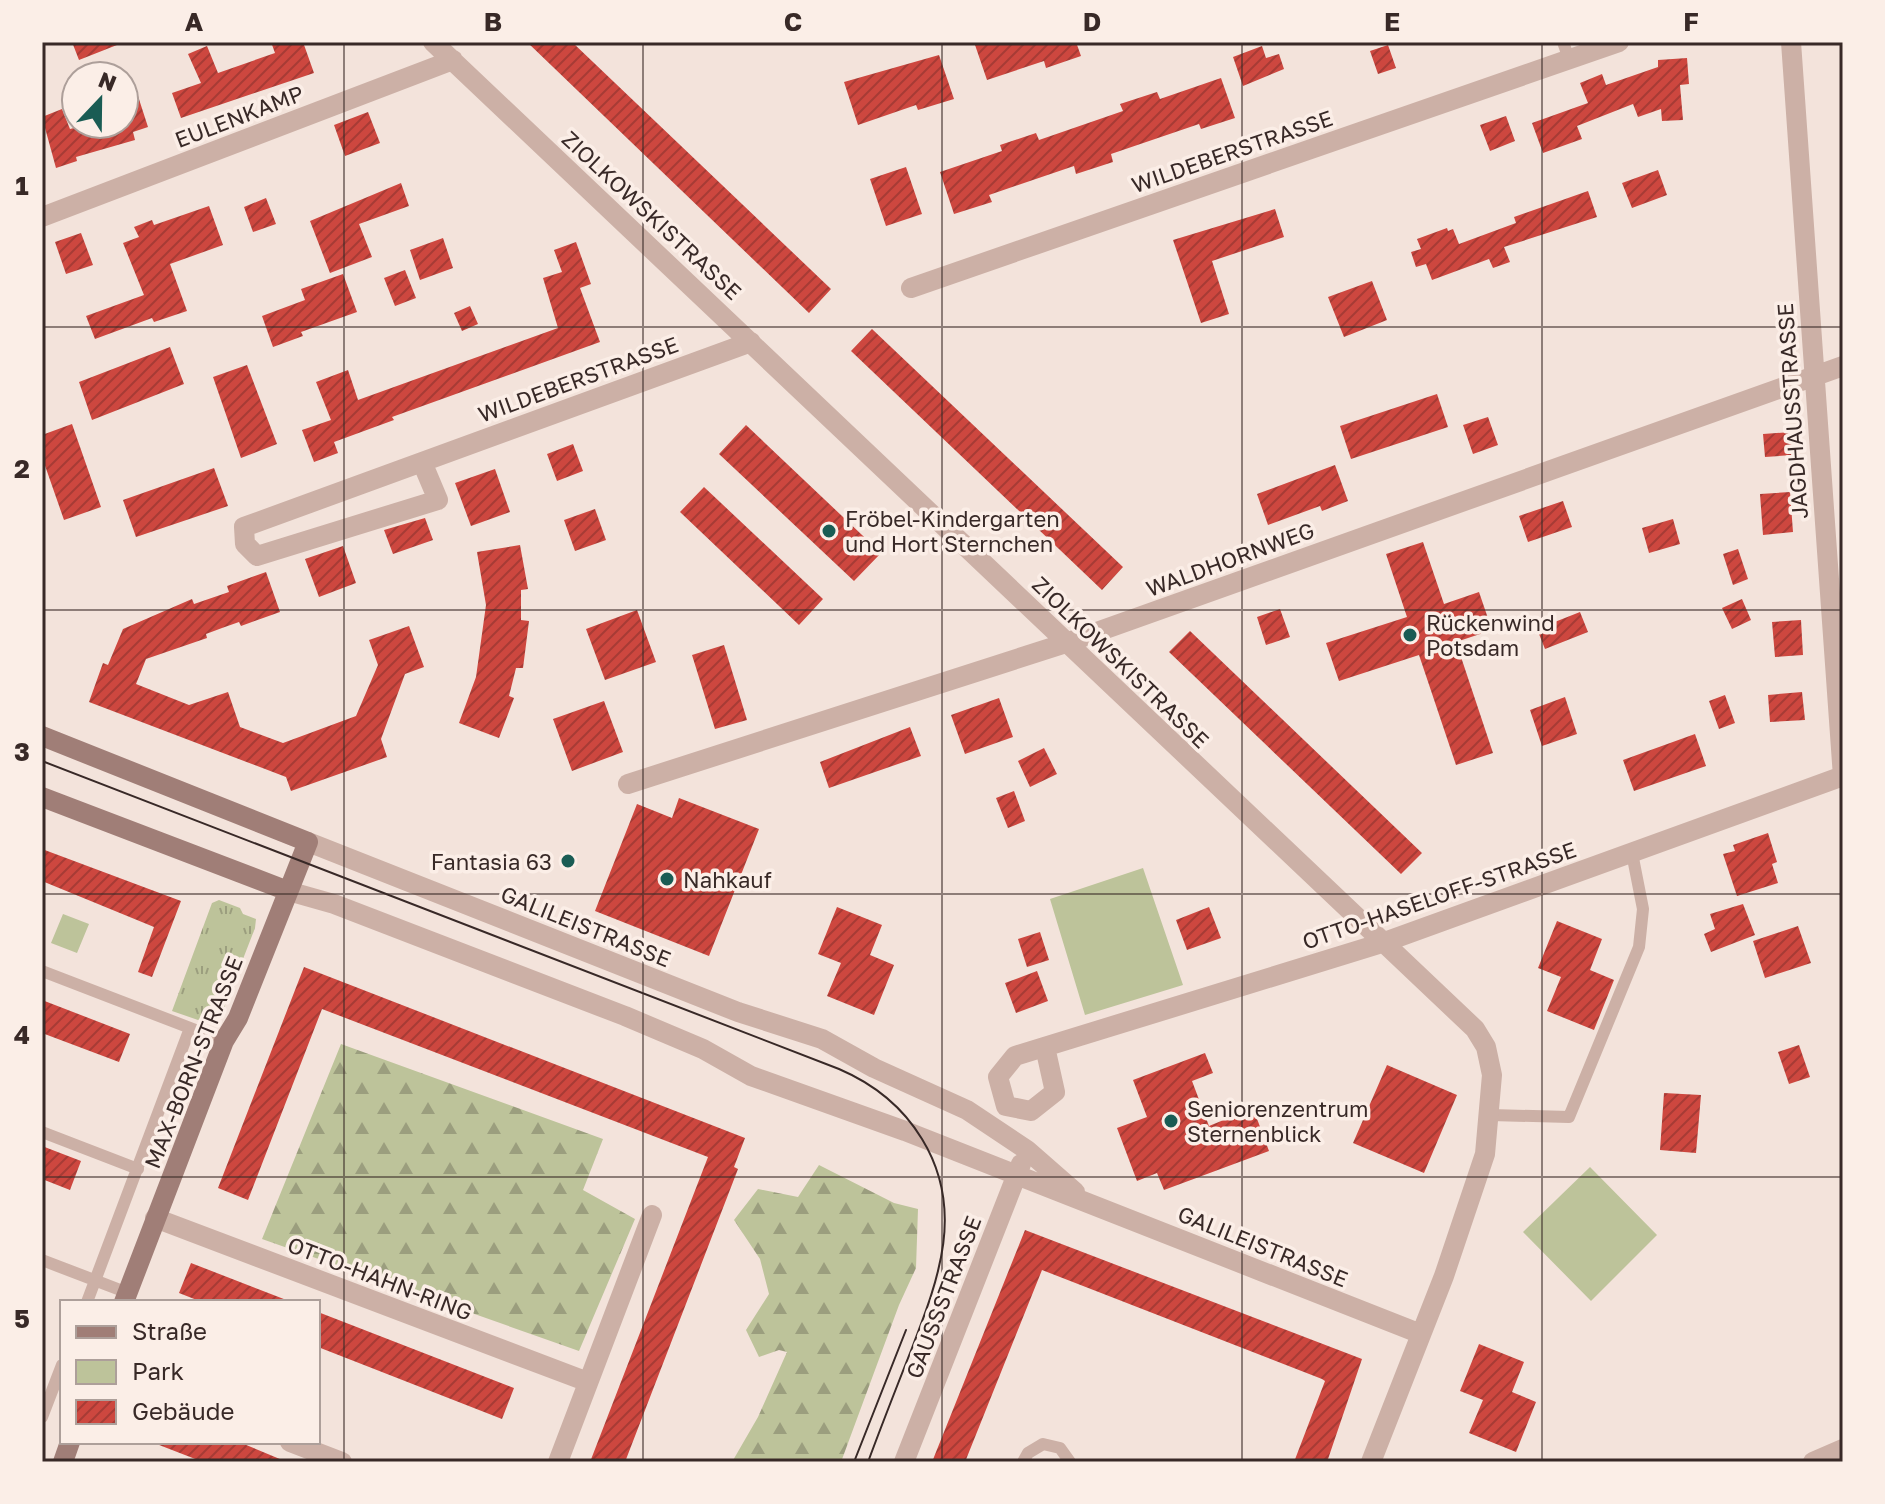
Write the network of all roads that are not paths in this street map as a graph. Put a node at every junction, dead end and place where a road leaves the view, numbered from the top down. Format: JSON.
{"nodes":[{"id":1,"x":433,"y":42,"type":"edge"},
{"id":2,"x":1619,"y":42,"type":"edge"},
{"id":3,"x":1791,"y":42,"type":"edge"},
{"id":4,"x":1566,"y":51,"type":"edge"},
{"id":5,"x":453,"y":60,"type":"junction"},
{"id":6,"x":42,"y":217,"type":"edge"},
{"id":7,"x":911,"y":288,"type":"dead end"},
{"id":8,"x":751,"y":342,"type":"junction"},
{"id":9,"x":1843,"y":366,"type":"edge"},
{"id":10,"x":1814,"y":376,"type":"junction"},
{"id":11,"x":422,"y":462,"type":"junction"},
{"id":12,"x":1066,"y":643,"type":"junction"},
{"id":13,"x":42,"y":736,"type":"edge"},
{"id":14,"x":1843,"y":776,"type":"edge"},
{"id":15,"x":628,"y":784,"type":"dead end"},
{"id":16,"x":42,"y":797,"type":"edge"},
{"id":17,"x":308,"y":842,"type":"junction"},
{"id":18,"x":1632,"y":853,"type":"junction"},
{"id":19,"x":288,"y":891,"type":"junction"},
{"id":20,"x":1382,"y":943,"type":"junction"},
{"id":21,"x":42,"y":971,"type":"edge"},
{"id":22,"x":190,"y":1028,"type":"junction"},
{"id":23,"x":224,"y":1041,"type":"junction"},
{"id":24,"x":1045,"y":1047,"type":"dead end"},
{"id":25,"x":1491,"y":1115,"type":"junction"},
{"id":26,"x":42,"y":1132,"type":"edge"},
{"id":27,"x":1027,"y":1150,"type":"junction"},
{"id":28,"x":138,"y":1169,"type":"junction"},
{"id":29,"x":1016,"y":1174,"type":"junction"},
{"id":30,"x":1087,"y":1202,"type":"junction"},
{"id":31,"x":652,"y":1215,"type":"dead end"},
{"id":32,"x":155,"y":1218,"type":"junction"},
{"id":33,"x":42,"y":1260,"type":"edge"},
{"id":34,"x":95,"y":1281,"type":"junction"},
{"id":35,"x":126,"y":1297,"type":"edge"},
{"id":36,"x":88,"y":1300,"type":"edge"},
{"id":37,"x":1421,"y":1334,"type":"junction"},
{"id":38,"x":60,"y":1370,"type":"edge"},
{"id":39,"x":588,"y":1382,"type":"junction"},
{"id":40,"x":42,"y":1417,"type":"edge"},
{"id":41,"x":295,"y":1444,"type":"edge"},
{"id":42,"x":1843,"y":1449,"type":"edge"},
{"id":43,"x":342,"y":1462,"type":"edge"},
{"id":44,"x":558,"y":1462,"type":"edge"},
{"id":45,"x":904,"y":1462,"type":"edge"},
{"id":46,"x":1023,"y":1462,"type":"edge"},
{"id":47,"x":1070,"y":1462,"type":"edge"},
{"id":48,"x":1371,"y":1462,"type":"edge"},
{"id":49,"x":1813,"y":1462,"type":"edge"}],
"edges":[{"from":1,"to":5,"type":"street","name":"ZIOLKOWSKISTRASSE"},
{"from":2,"to":4,"type":"street","name":"WILDEBERSTRASSE"},
{"from":3,"to":10,"type":"street","name":"JAGDHAUSSTRASSE"},
{"from":4,"to":7,"type":"street","name":"WILDEBERSTRASSE"},
{"from":5,"to":6,"type":"street","name":"EULENKAMP"},
{"from":5,"to":8,"type":"street","name":"ZIOLKOWSKISTRASSE"},
{"from":8,"to":11,"type":"street","name":"WILDEBERSTRASSE"},
{"from":8,"to":12,"type":"street","name":"ZIOLKOWSKISTRASSE"},
{"from":9,"to":10,"type":"street","name":"WALDHORNWEG"},
{"from":10,"to":12,"type":"street","name":"WALDHORNWEG"},
{"from":10,"to":14,"type":"street","name":"JAGDHAUSSTRASSE"},
{"from":11,"to":11,"type":"street","name":"WILDEBERSTRASSE"},
{"from":12,"to":15,"type":"street","name":"WALDHORNWEG"},
{"from":12,"to":20,"type":"street","name":"ZIOLKOWSKISTRASSE"},
{"from":13,"to":17,"type":"street","name":"GALILEISTRASSE"},
{"from":14,"to":18,"type":"street","name":"OTTO-HASELOFF-STRASSE"},
{"from":16,"to":19,"type":"street","name":"GALILEISTRASSE"},
{"from":17,"to":19,"type":"street","name":"MAX-BORN-STRASSE"},
{"from":17,"to":27,"type":"street","name":"GALILEISTRASSE"},
{"from":18,"to":20,"type":"street","name":"OTTO-HASELOFF-STRASSE"},
{"from":18,"to":25,"type":"lane"},
{"from":19,"to":23,"type":"street","name":"MAX-BORN-STRASSE"},
{"from":19,"to":29,"type":"street","name":"GALILEISTRASSE"},
{"from":20,"to":24,"type":"street","name":"OTTO-HASELOFF-STRASSE"},
{"from":20,"to":25,"type":"street","name":"ZIOLKOWSKISTRASSE"},
{"from":21,"to":22,"type":"lane"},
{"from":22,"to":23,"type":"lane"},
{"from":22,"to":28,"type":"lane","name":"MAX-BORN-STRASSE"},
{"from":23,"to":32,"type":"street","name":"MAX-BORN-STRASSE"},
{"from":25,"to":37,"type":"street","name":"ZIOLKOWSKISTRASSE"},
{"from":26,"to":28,"type":"lane"},
{"from":27,"to":29,"type":"street","name":"GAUSSSTRASSE"},
{"from":27,"to":30,"type":"street","name":"GALILEISTRASSE"},
{"from":28,"to":34,"type":"lane","name":"MAX-BORN-STRASSE"},
{"from":29,"to":30,"type":"street","name":"GALILEISTRASSE"},
{"from":29,"to":45,"type":"street","name":"GAUSSSTRASSE"},
{"from":30,"to":37,"type":"street","name":"GALILEISTRASSE"},
{"from":31,"to":39,"type":"street"},
{"from":32,"to":35,"type":"street","name":"MAX-BORN-STRASSE"},
{"from":32,"to":39,"type":"street","name":"OTTO-HAHN-RING"},
{"from":33,"to":34,"type":"lane"},
{"from":34,"to":35,"type":"lane"},
{"from":34,"to":36,"type":"lane","name":"MAX-BORN-STRASSE"},
{"from":37,"to":48,"type":"street"},
{"from":38,"to":40,"type":"lane"},
{"from":39,"to":44,"type":"street"},
{"from":41,"to":43,"type":"street"},
{"from":42,"to":49,"type":"street"},
{"from":46,"to":47,"type":"lane"}]}
